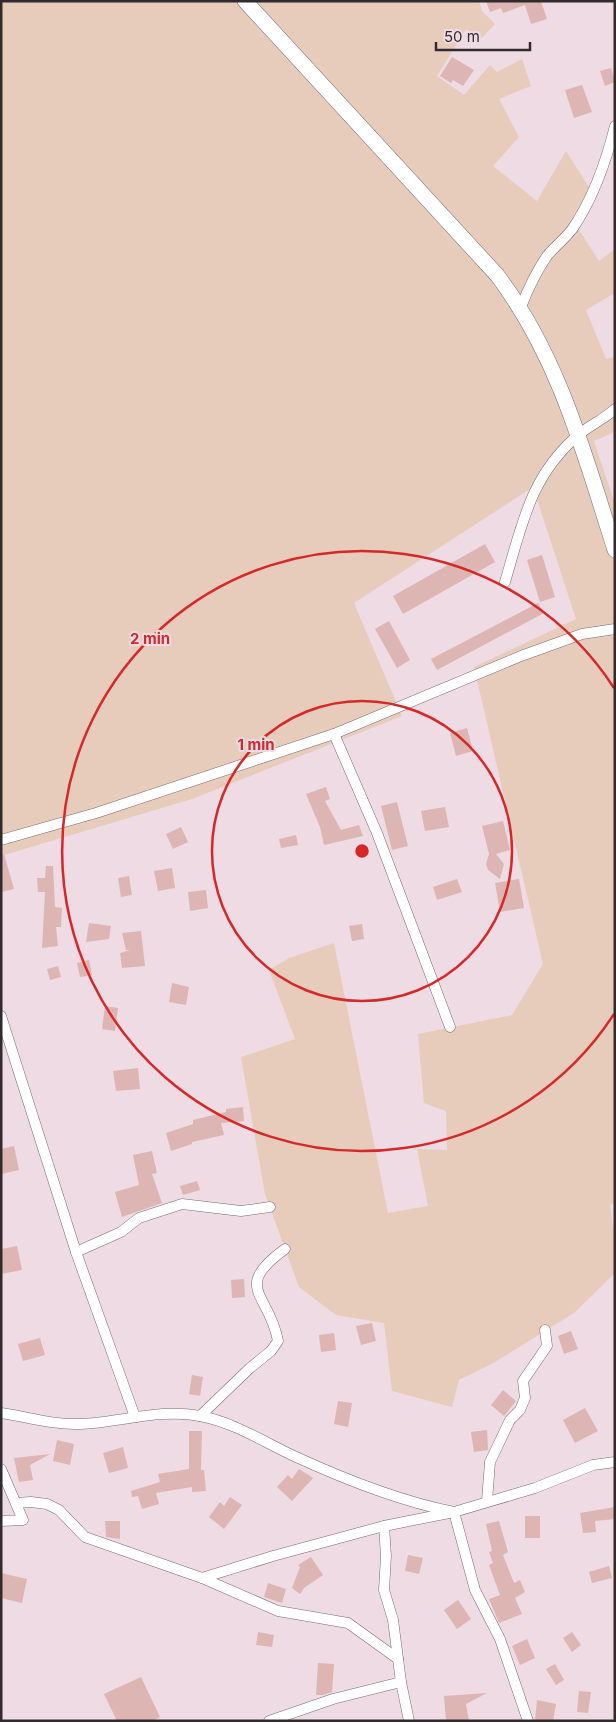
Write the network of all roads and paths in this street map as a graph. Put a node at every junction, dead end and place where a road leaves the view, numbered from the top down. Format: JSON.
{"nodes":[{"id":1,"x":245,"y":1,"type":"edge"},
{"id":2,"x":615,"y":126,"type":"edge"},
{"id":3,"x":521,"y":307,"type":"junction"},
{"id":4,"x":615,"y":409,"type":"edge"},
{"id":5,"x":578,"y":434,"type":"junction"},
{"id":6,"x":615,"y":550,"type":"edge"},
{"id":7,"x":505,"y":582,"type":"dead end"},
{"id":8,"x":615,"y":629,"type":"edge"},
{"id":9,"x":334,"y":734,"type":"junction"},
{"id":10,"x":1,"y":840,"type":"edge"},
{"id":11,"x":1,"y":1016,"type":"edge"},
{"id":12,"x":450,"y":1027,"type":"dead end"},
{"id":13,"x":270,"y":1207,"type":"dead end"},
{"id":14,"x":285,"y":1249,"type":"dead end"},
{"id":15,"x":76,"y":1252,"type":"junction"},
{"id":16,"x":545,"y":1330,"type":"dead end"},
{"id":17,"x":1,"y":1413,"type":"edge"},
{"id":18,"x":200,"y":1416,"type":"junction"},
{"id":19,"x":135,"y":1417,"type":"junction"},
{"id":20,"x":615,"y":1462,"type":"edge"},
{"id":21,"x":1,"y":1469,"type":"edge"},
{"id":22,"x":488,"y":1501,"type":"junction"},
{"id":23,"x":16,"y":1504,"type":"junction"},
{"id":24,"x":454,"y":1512,"type":"junction"},
{"id":25,"x":1,"y":1521,"type":"edge"},
{"id":26,"x":384,"y":1526,"type":"junction"},
{"id":27,"x":202,"y":1578,"type":"junction"},
{"id":28,"x":398,"y":1659,"type":"junction"},
{"id":29,"x":400,"y":1682,"type":"junction"},
{"id":30,"x":269,"y":1721,"type":"edge"},
{"id":31,"x":409,"y":1721,"type":"edge"},
{"id":32,"x":528,"y":1721,"type":"edge"}],
"edges":[{"from":1,"to":3,"type":"main road"},
{"from":2,"to":3,"type":"street"},
{"from":3,"to":5,"type":"main road"},
{"from":4,"to":5,"type":"street"},
{"from":5,"to":6,"type":"main road"},
{"from":5,"to":7,"type":"street"},
{"from":8,"to":9,"type":"street"},
{"from":9,"to":10,"type":"street"},
{"from":9,"to":12,"type":"street"},
{"from":11,"to":15,"type":"street"},
{"from":13,"to":15,"type":"street"},
{"from":14,"to":18,"type":"street"},
{"from":15,"to":19,"type":"street"},
{"from":16,"to":22,"type":"street"},
{"from":17,"to":19,"type":"street"},
{"from":18,"to":19,"type":"street"},
{"from":18,"to":24,"type":"street"},
{"from":20,"to":22,"type":"street"},
{"from":21,"to":23,"type":"street"},
{"from":22,"to":24,"type":"street"},
{"from":23,"to":25,"type":"street"},
{"from":23,"to":27,"type":"street"},
{"from":24,"to":26,"type":"street"},
{"from":24,"to":32,"type":"street"},
{"from":26,"to":27,"type":"street"},
{"from":26,"to":28,"type":"street"},
{"from":27,"to":28,"type":"street"},
{"from":28,"to":29,"type":"street"},
{"from":29,"to":30,"type":"street"},
{"from":29,"to":31,"type":"street"}]}
